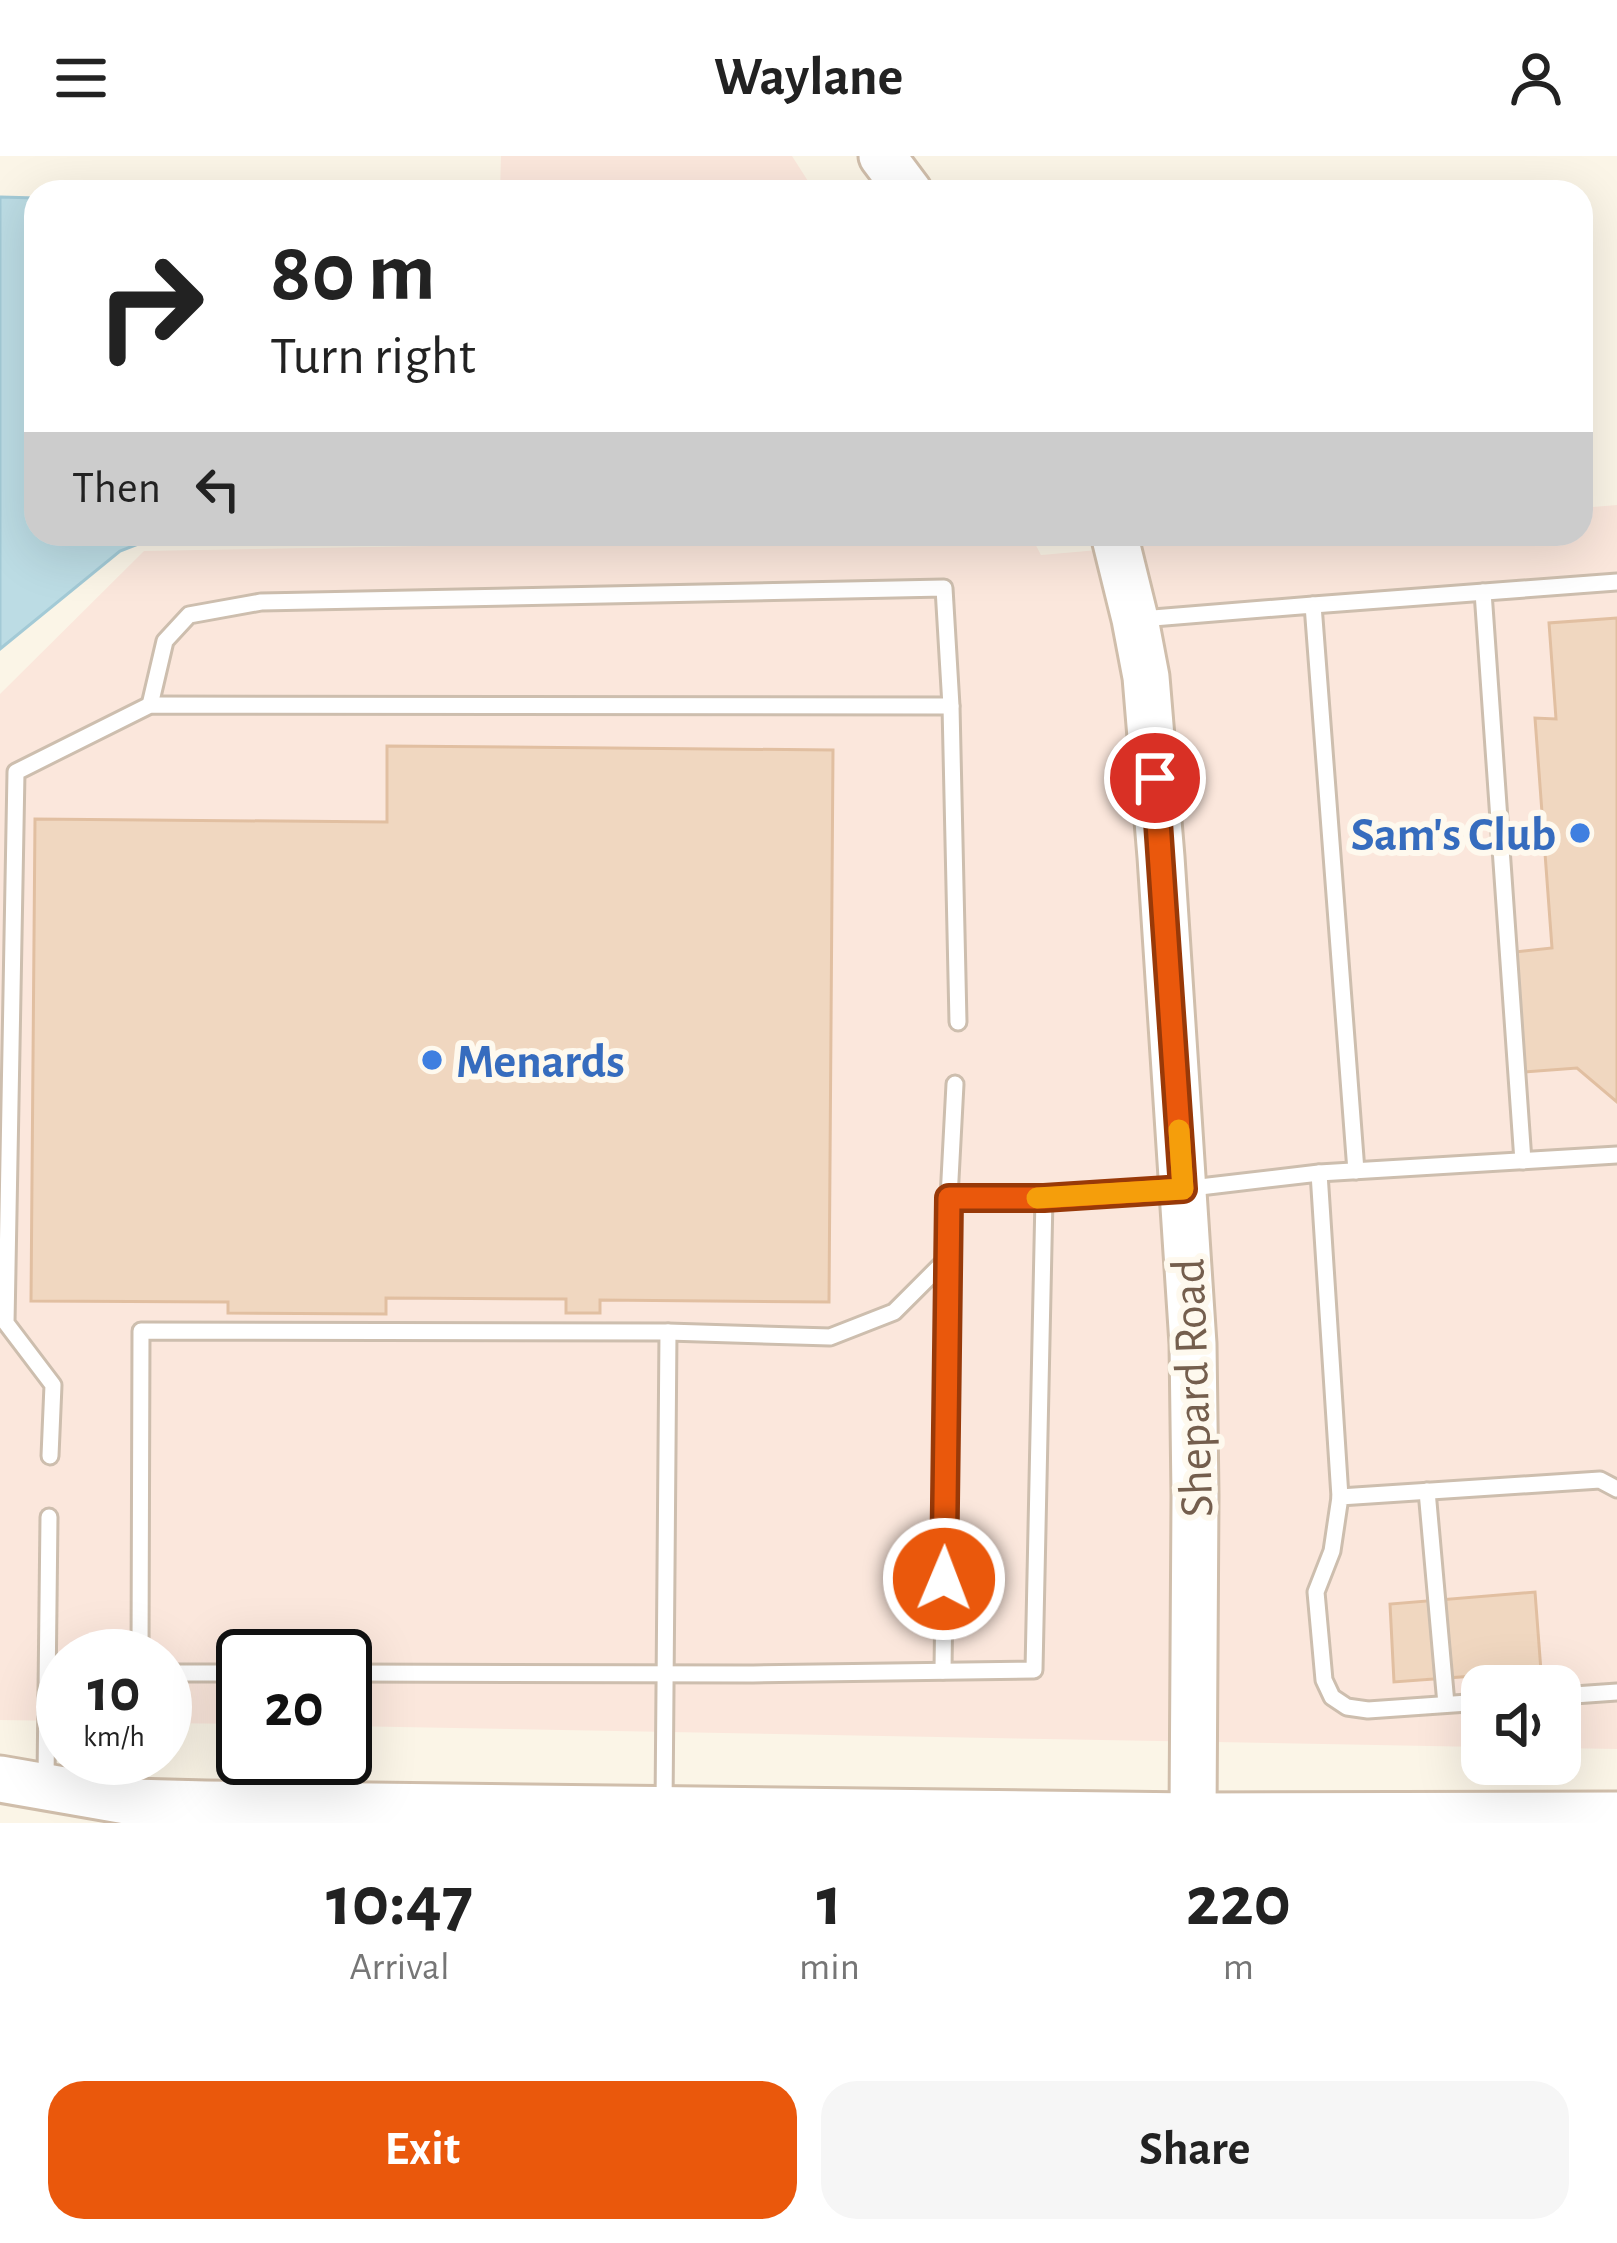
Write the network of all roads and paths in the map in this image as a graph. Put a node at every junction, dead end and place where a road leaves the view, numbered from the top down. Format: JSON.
{"nodes":[{"id":1,"x":1117,"y":546,"type":"edge"},
{"id":2,"x":1617,"y":581,"type":"edge"},
{"id":3,"x":1483,"y":592,"type":"junction"},
{"id":4,"x":1313,"y":605,"type":"junction"},
{"id":5,"x":1136,"y":619,"type":"junction"},
{"id":6,"x":150,"y":705,"type":"junction"},
{"id":7,"x":951,"y":706,"type":"junction"},
{"id":8,"x":958,"y":1022,"type":"dead end"},
{"id":9,"x":955,"y":1084,"type":"dead end"},
{"id":10,"x":1617,"y":1155,"type":"edge"},
{"id":11,"x":1523,"y":1161,"type":"junction"},
{"id":12,"x":1356,"y":1171,"type":"junction"},
{"id":13,"x":1319,"y":1173,"type":"junction"},
{"id":14,"x":1183,"y":1189,"type":"junction"},
{"id":15,"x":949,"y":1198,"type":"junction"},
{"id":16,"x":1044,"y":1198,"type":"junction"},
{"id":17,"x":948,"y":1258,"type":"junction"},
{"id":18,"x":668,"y":1332,"type":"junction"},
{"id":19,"x":50,"y":1456,"type":"dead end"},
{"id":20,"x":1617,"y":1489,"type":"edge"},
{"id":21,"x":1427,"y":1491,"type":"junction"},
{"id":22,"x":1340,"y":1497,"type":"junction"},
{"id":23,"x":49,"y":1517,"type":"dead end"},
{"id":24,"x":53,"y":1629,"type":"edge"},
{"id":25,"x":140,"y":1629,"type":"edge"},
{"id":26,"x":943,"y":1671,"type":"junction"},
{"id":27,"x":372,"y":1673,"type":"edge"},
{"id":28,"x":665,"y":1673,"type":"junction"},
{"id":29,"x":1617,"y":1692,"type":"edge"},
{"id":30,"x":1581,"y":1695,"type":"edge"},
{"id":31,"x":1461,"y":1703,"type":"edge"},
{"id":32,"x":1446,"y":1704,"type":"junction"},
{"id":33,"x":0,"y":1779,"type":"edge"},
{"id":34,"x":46,"y":1785,"type":"edge"},
{"id":35,"x":46,"y":1788,"type":"junction"},
{"id":36,"x":664,"y":1810,"type":"junction"},
{"id":37,"x":1617,"y":1815,"type":"edge"},
{"id":38,"x":1193,"y":1821,"type":"edge"}],
"edges":[{"from":1,"to":5,"type":"street","name":"Shepard Road"},
{"from":2,"to":3,"type":"lane"},
{"from":3,"to":4,"type":"lane"},
{"from":3,"to":11,"type":"lane"},
{"from":4,"to":5,"type":"lane"},
{"from":4,"to":12,"type":"lane"},
{"from":5,"to":14,"type":"street","name":"Shepard Road"},
{"from":6,"to":7,"type":"lane"},
{"from":6,"to":7,"type":"lane"},
{"from":6,"to":19,"type":"lane"},
{"from":7,"to":8,"type":"lane"},
{"from":9,"to":15,"type":"lane"},
{"from":10,"to":11,"type":"lane"},
{"from":11,"to":12,"type":"lane"},
{"from":12,"to":13,"type":"lane"},
{"from":13,"to":14,"type":"lane"},
{"from":13,"to":22,"type":"lane"},
{"from":14,"to":16,"type":"lane"},
{"from":14,"to":38,"type":"street","name":"Shepard Road"},
{"from":15,"to":16,"type":"lane"},
{"from":15,"to":17,"type":"lane"},
{"from":16,"to":26,"type":"lane"},
{"from":17,"to":18,"type":"lane"},
{"from":17,"to":26,"type":"lane"},
{"from":18,"to":25,"type":"lane"},
{"from":18,"to":28,"type":"lane"},
{"from":20,"to":21,"type":"lane"},
{"from":21,"to":22,"type":"lane"},
{"from":21,"to":32,"type":"lane"},
{"from":22,"to":32,"type":"lane"},
{"from":23,"to":24,"type":"lane"},
{"from":26,"to":28,"type":"lane"},
{"from":27,"to":28,"type":"lane"},
{"from":28,"to":36,"type":"lane"},
{"from":29,"to":30,"type":"lane"},
{"from":31,"to":32,"type":"lane"},
{"from":33,"to":35,"type":"street"},
{"from":34,"to":35,"type":"lane"},
{"from":35,"to":36,"type":"street"},
{"from":36,"to":38,"type":"street"},
{"from":37,"to":38,"type":"street"}]}
